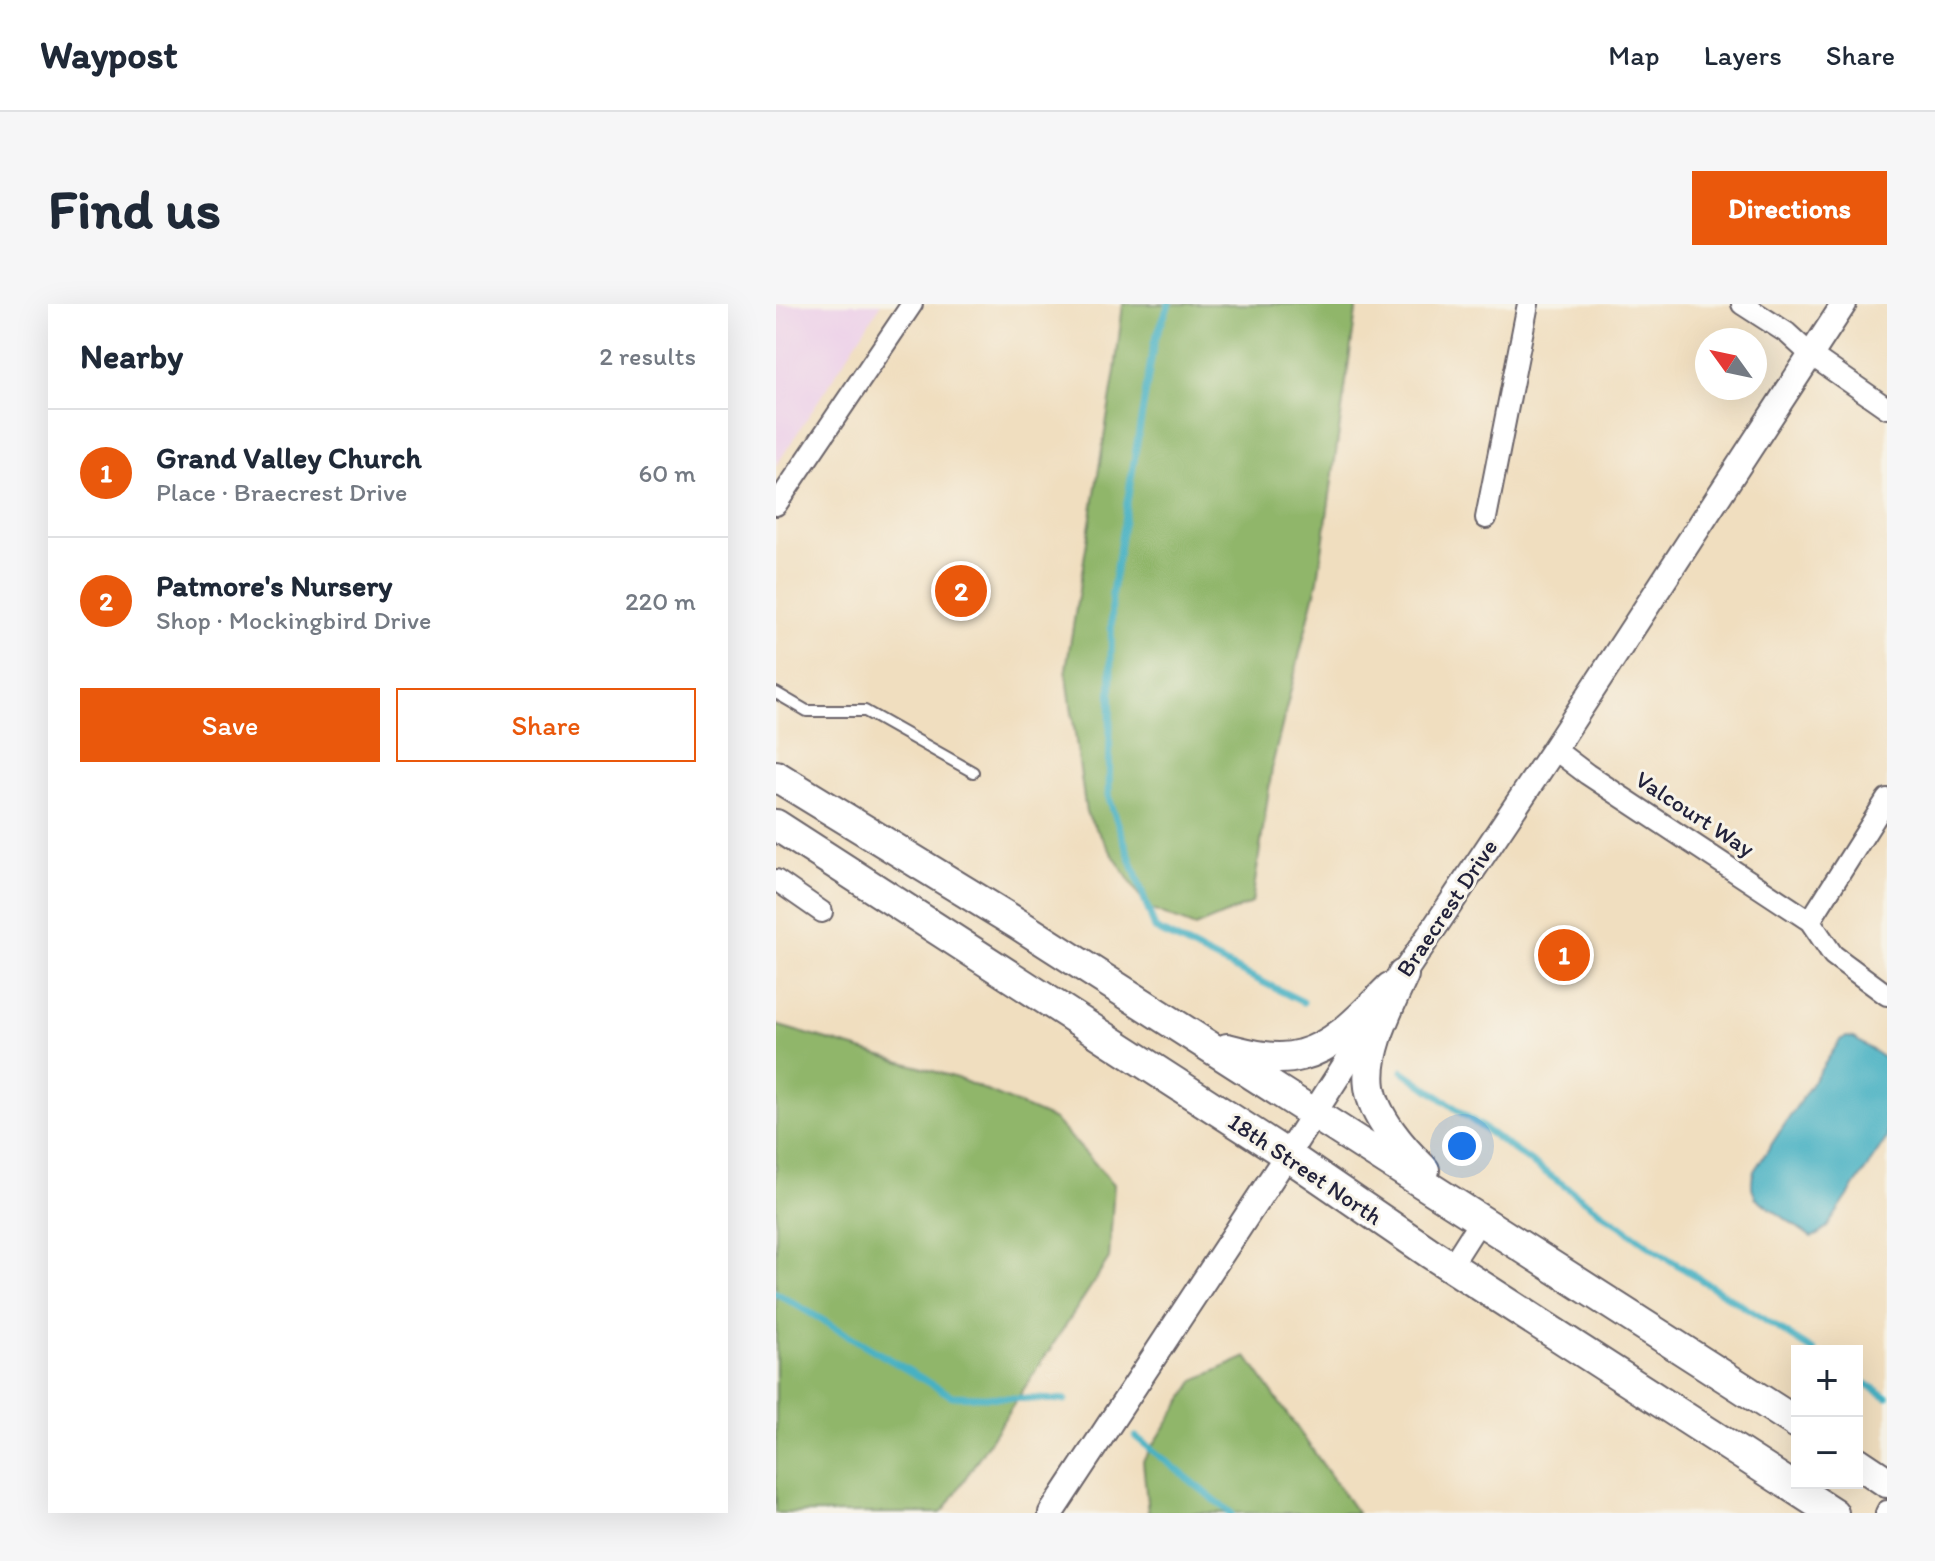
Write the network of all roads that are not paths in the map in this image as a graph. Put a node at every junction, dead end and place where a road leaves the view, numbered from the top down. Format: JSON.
{"nodes":[{"id":1,"x":912,"y":304,"type":"edge"},
{"id":2,"x":1528,"y":304,"type":"edge"},
{"id":3,"x":1742,"y":304,"type":"edge"},
{"id":4,"x":1844,"y":304,"type":"edge"},
{"id":5,"x":1811,"y":355,"type":"junction"},
{"id":6,"x":1887,"y":408,"type":"edge"},
{"id":7,"x":776,"y":505,"type":"edge"},
{"id":8,"x":1486,"y":518,"type":"dead end"},
{"id":9,"x":776,"y":693,"type":"edge"},
{"id":10,"x":1554,"y":749,"type":"junction"},
{"id":11,"x":973,"y":772,"type":"dead end"},
{"id":12,"x":776,"y":776,"type":"edge"},
{"id":13,"x":1887,"y":799,"type":"edge"},
{"id":14,"x":776,"y":825,"type":"edge"},
{"id":15,"x":776,"y":880,"type":"edge"},
{"id":16,"x":822,"y":912,"type":"dead end"},
{"id":17,"x":1810,"y":921,"type":"junction"},
{"id":18,"x":1403,"y":975,"type":"junction"},
{"id":19,"x":1887,"y":995,"type":"edge"},
{"id":20,"x":1207,"y":1044,"type":"junction"},
{"id":21,"x":1314,"y":1112,"type":"junction"},
{"id":22,"x":1287,"y":1155,"type":"junction"},
{"id":23,"x":1473,"y":1214,"type":"junction"},
{"id":24,"x":1451,"y":1266,"type":"junction"},
{"id":25,"x":1791,"y":1419,"type":"edge"},
{"id":26,"x":1863,"y":1466,"type":"edge"},
{"id":27,"x":1887,"y":1482,"type":"edge"},
{"id":28,"x":1051,"y":1513,"type":"edge"},
{"id":29,"x":1833,"y":1513,"type":"edge"}],
"edges":[{"from":1,"to":7,"type":"street"},
{"from":2,"to":8,"type":"street"},
{"from":3,"to":5,"type":"street"},
{"from":4,"to":5,"type":"street","name":"Braecrest Drive"},
{"from":5,"to":6,"type":"street"},
{"from":5,"to":10,"type":"street","name":"Braecrest Drive"},
{"from":9,"to":11,"type":"lane"},
{"from":10,"to":17,"type":"street","name":"Valcourt Way"},
{"from":10,"to":18,"type":"street","name":"Braecrest Drive"},
{"from":12,"to":20,"type":"main road"},
{"from":13,"to":17,"type":"street"},
{"from":14,"to":22,"type":"main road","name":"18th Street North"},
{"from":15,"to":16,"type":"street"},
{"from":17,"to":19,"type":"street","name":"Valcourt Way"},
{"from":18,"to":20,"type":"main road"},
{"from":18,"to":21,"type":"street","name":"Braecrest Drive"},
{"from":18,"to":23,"type":"main road"},
{"from":20,"to":21,"type":"main road"},
{"from":21,"to":22,"type":"street","name":"Braecrest Drive"},
{"from":21,"to":23,"type":"main road"},
{"from":22,"to":24,"type":"main road","name":"18th Street North"},
{"from":22,"to":28,"type":"street","name":"Braecrest Drive"},
{"from":23,"to":24,"type":"street"},
{"from":23,"to":25,"type":"main road"},
{"from":24,"to":29,"type":"main road","name":"18th Street North"},
{"from":26,"to":27,"type":"main road"}]}
